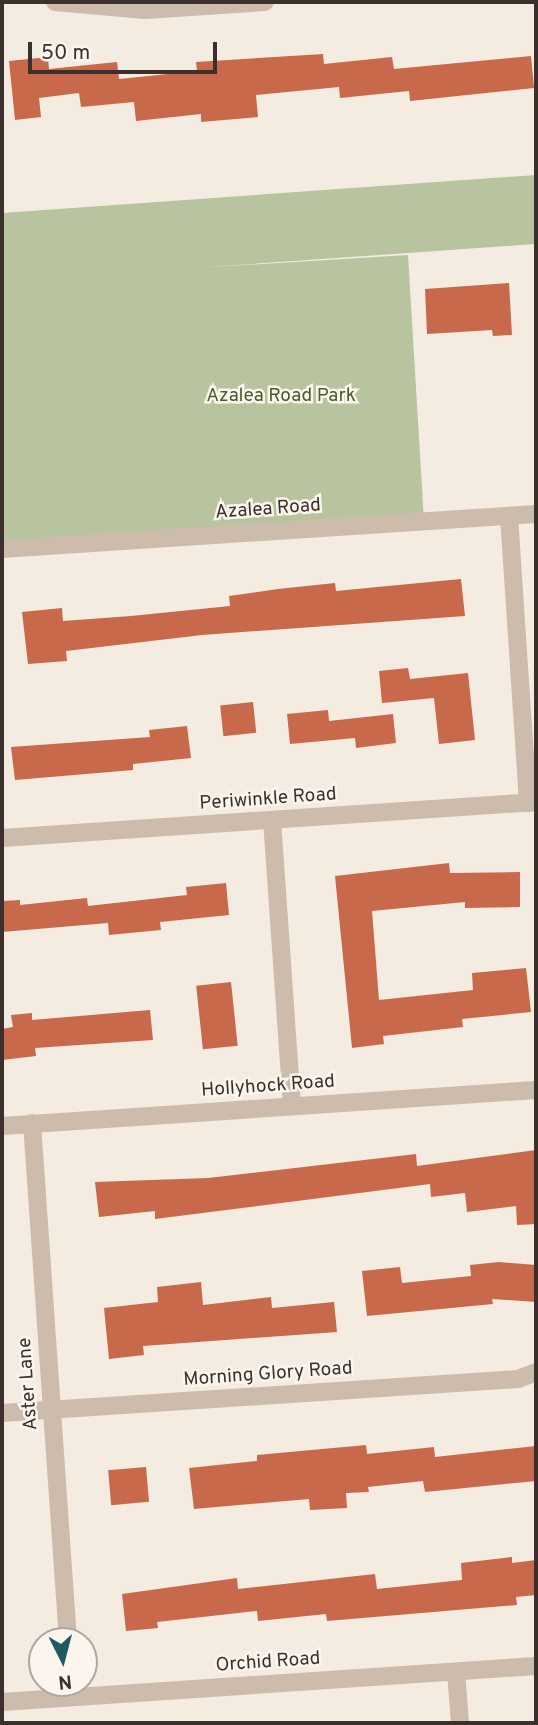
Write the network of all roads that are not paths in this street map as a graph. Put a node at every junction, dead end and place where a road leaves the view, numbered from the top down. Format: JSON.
{"nodes":[{"id":1,"x":55,"y":2,"type":"edge"},
{"id":2,"x":265,"y":2,"type":"edge"},
{"id":3,"x":536,"y":514,"type":"edge"},
{"id":4,"x":509,"y":516,"type":"junction"},
{"id":5,"x":2,"y":549,"type":"edge"},
{"id":6,"x":532,"y":802,"type":"edge"},
{"id":7,"x":272,"y":820,"type":"junction"},
{"id":8,"x":2,"y":838,"type":"edge"},
{"id":9,"x":536,"y":1090,"type":"edge"},
{"id":10,"x":292,"y":1106,"type":"junction"},
{"id":11,"x":32,"y":1124,"type":"junction"},
{"id":12,"x":2,"y":1126,"type":"edge"},
{"id":13,"x":536,"y":1372,"type":"edge"},
{"id":14,"x":52,"y":1410,"type":"junction"},
{"id":15,"x":2,"y":1413,"type":"edge"},
{"id":16,"x":67,"y":1627,"type":"edge"},
{"id":17,"x":536,"y":1666,"type":"edge"},
{"id":18,"x":456,"y":1672,"type":"junction"},
{"id":19,"x":98,"y":1689,"type":"edge"},
{"id":20,"x":30,"y":1697,"type":"edge"},
{"id":21,"x":2,"y":1702,"type":"edge"},
{"id":22,"x":460,"y":1723,"type":"edge"}],
"edges":[{"from":1,"to":2,"type":"street"},
{"from":3,"to":4,"type":"street","name":"Azalea Road"},
{"from":4,"to":5,"type":"street","name":"Azalea Road"},
{"from":4,"to":6,"type":"street"},
{"from":6,"to":7,"type":"street","name":"Periwinkle Road"},
{"from":7,"to":8,"type":"street","name":"Periwinkle Road"},
{"from":7,"to":10,"type":"street"},
{"from":9,"to":10,"type":"street","name":"Hollyhock Road"},
{"from":10,"to":11,"type":"street","name":"Hollyhock Road"},
{"from":11,"to":12,"type":"street","name":"Hollyhock Road"},
{"from":11,"to":14,"type":"street","name":"Aster Lane"},
{"from":13,"to":14,"type":"street","name":"Morning Glory Road"},
{"from":14,"to":15,"type":"street","name":"Morning Glory Road"},
{"from":14,"to":16,"type":"street","name":"Aster Lane"},
{"from":17,"to":18,"type":"street","name":"Orchid Road"},
{"from":18,"to":19,"type":"street","name":"Orchid Road"},
{"from":18,"to":22,"type":"street"},
{"from":20,"to":21,"type":"street","name":"Orchid Road"}]}
